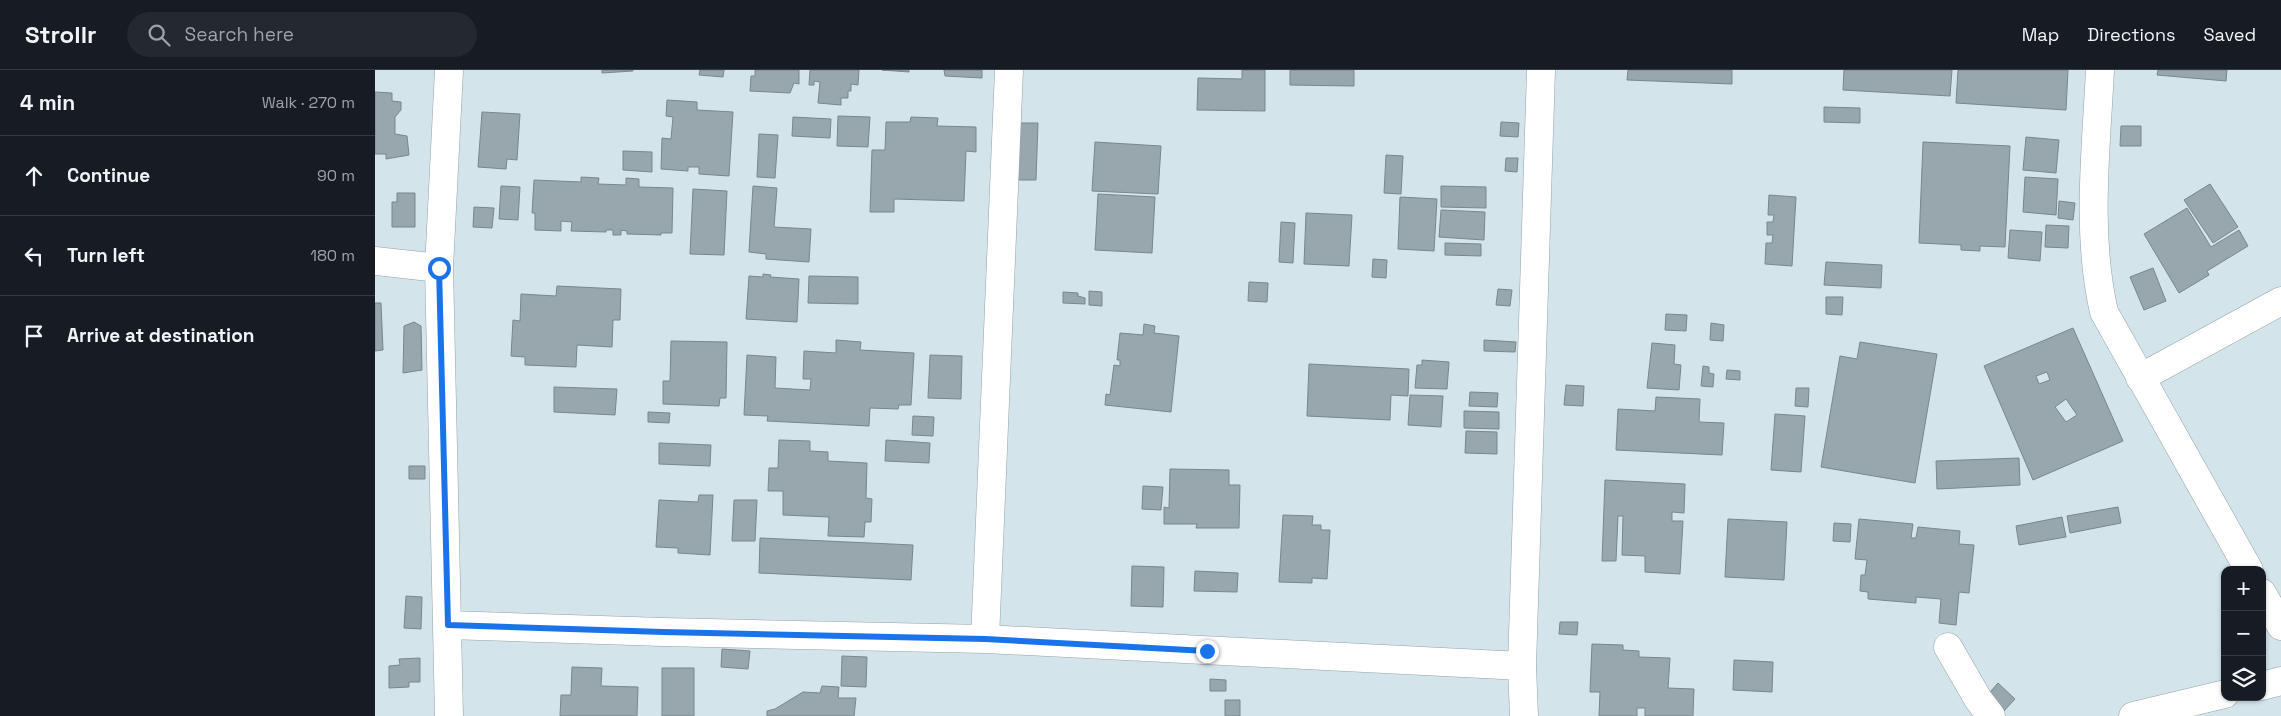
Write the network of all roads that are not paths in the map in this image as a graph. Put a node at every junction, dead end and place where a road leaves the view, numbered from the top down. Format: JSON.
{"nodes":[{"id":1,"x":449,"y":70,"type":"edge"},
{"id":2,"x":1009,"y":70,"type":"edge"},
{"id":3,"x":1541,"y":70,"type":"edge"},
{"id":4,"x":2100,"y":70,"type":"edge"},
{"id":5,"x":375,"y":261,"type":"edge"},
{"id":6,"x":439,"y":268,"type":"junction"},
{"id":7,"x":2281,"y":301,"type":"edge"},
{"id":8,"x":2140,"y":378,"type":"junction"},
{"id":9,"x":2247,"y":566,"type":"edge"},
{"id":10,"x":2266,"y":600,"type":"edge"},
{"id":11,"x":448,"y":625,"type":"junction"},
{"id":12,"x":2281,"y":626,"type":"edge"},
{"id":13,"x":985,"y":639,"type":"junction"},
{"id":14,"x":1948,"y":648,"type":"dead end"},
{"id":15,"x":1523,"y":666,"type":"junction"},
{"id":16,"x":2281,"y":681,"type":"edge"},
{"id":17,"x":2266,"y":685,"type":"edge"},
{"id":18,"x":2221,"y":695,"type":"edge"},
{"id":19,"x":449,"y":716,"type":"edge"},
{"id":20,"x":1524,"y":716,"type":"edge"},
{"id":21,"x":1991,"y":716,"type":"edge"},
{"id":22,"x":2133,"y":716,"type":"edge"}],
"edges":[{"from":1,"to":6,"type":"street"},
{"from":2,"to":13,"type":"street"},
{"from":3,"to":15,"type":"street"},
{"from":4,"to":8,"type":"street"},
{"from":5,"to":6,"type":"street"},
{"from":6,"to":11,"type":"street"},
{"from":7,"to":8,"type":"street"},
{"from":8,"to":9,"type":"street"},
{"from":10,"to":12,"type":"street"},
{"from":11,"to":13,"type":"street"},
{"from":11,"to":19,"type":"street"},
{"from":13,"to":15,"type":"street"},
{"from":14,"to":21,"type":"street"},
{"from":15,"to":20,"type":"street"},
{"from":16,"to":17,"type":"street"},
{"from":18,"to":22,"type":"street"}]}
